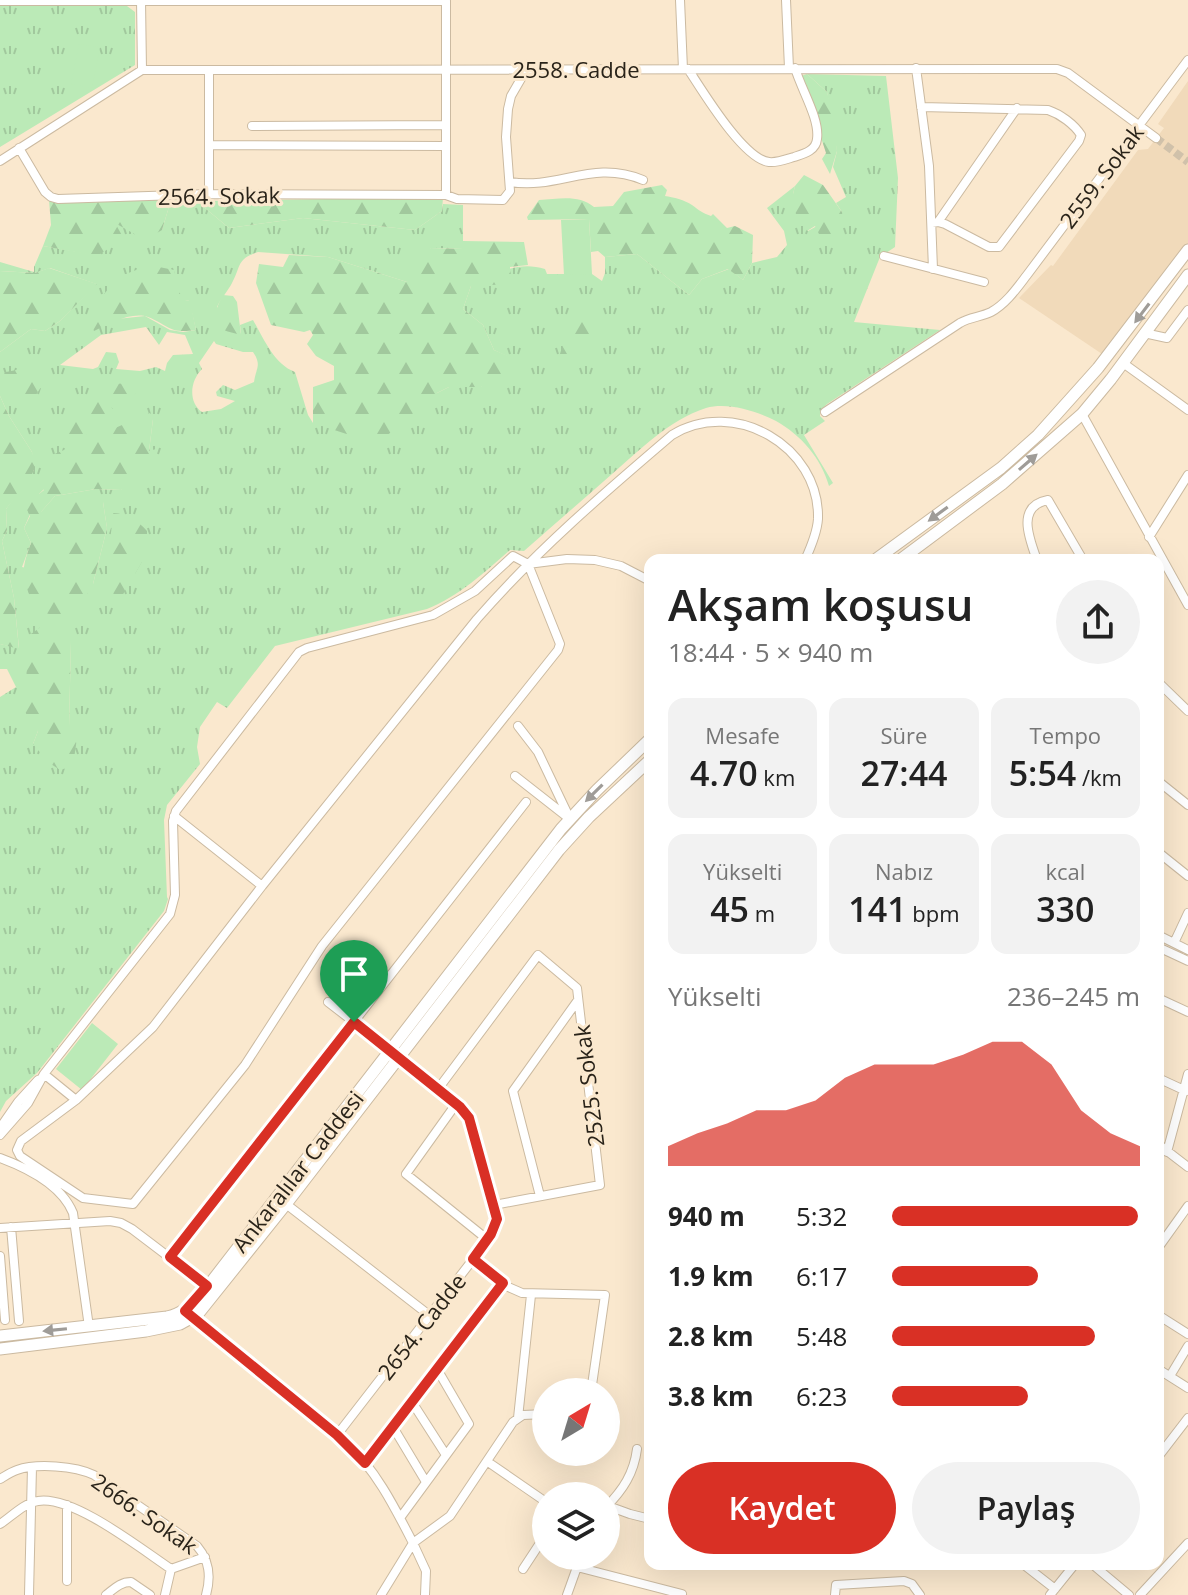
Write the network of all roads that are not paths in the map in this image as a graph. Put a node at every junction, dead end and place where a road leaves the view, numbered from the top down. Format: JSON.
{"nodes":[{"id":1,"x":141,"y":0,"type":"edge"},
{"id":2,"x":680,"y":0,"type":"edge"},
{"id":3,"x":786,"y":0,"type":"edge"},
{"id":4,"x":0,"y":1,"type":"edge"},
{"id":5,"x":446,"y":1,"type":"edge"},
{"id":6,"x":1188,"y":60,"type":"edge"},
{"id":7,"x":792,"y":68,"type":"junction"},
{"id":8,"x":916,"y":68,"type":"junction"},
{"id":9,"x":446,"y":69,"type":"junction"},
{"id":10,"x":686,"y":69,"type":"junction"},
{"id":11,"x":142,"y":70,"type":"junction"},
{"id":12,"x":209,"y":70,"type":"junction"},
{"id":13,"x":526,"y":70,"type":"junction"},
{"id":14,"x":921,"y":107,"type":"junction"},
{"id":15,"x":1017,"y":108,"type":"junction"},
{"id":16,"x":445,"y":125,"type":"junction"},
{"id":17,"x":1139,"y":125,"type":"junction"},
{"id":18,"x":252,"y":126,"type":"dead end"},
{"id":19,"x":1156,"y":138,"type":"tunnel mouth"},
{"id":20,"x":209,"y":145,"type":"junction"},
{"id":21,"x":445,"y":146,"type":"junction"},
{"id":22,"x":19,"y":148,"type":"junction"},
{"id":23,"x":0,"y":161,"type":"edge"},
{"id":24,"x":643,"y":180,"type":"dead end"},
{"id":25,"x":510,"y":182,"type":"junction"},
{"id":26,"x":209,"y":194,"type":"junction"},
{"id":27,"x":446,"y":195,"type":"junction"},
{"id":28,"x":935,"y":223,"type":"junction"},
{"id":29,"x":1188,"y":250,"type":"edge"},
{"id":30,"x":884,"y":256,"type":"dead end"},
{"id":31,"x":933,"y":269,"type":"junction"},
{"id":32,"x":1188,"y":275,"type":"edge"},
{"id":33,"x":984,"y":282,"type":"dead end"},
{"id":34,"x":1188,"y":310,"type":"edge"},
{"id":35,"x":1144,"y":333,"type":"junction"},
{"id":36,"x":1123,"y":363,"type":"junction"},
{"id":37,"x":1071,"y":399,"type":"junction"},
{"id":38,"x":1188,"y":410,"type":"edge"},
{"id":39,"x":825,"y":412,"type":"dead end"},
{"id":40,"x":1082,"y":414,"type":"junction"},
{"id":41,"x":1188,"y":475,"type":"edge"},
{"id":42,"x":967,"y":493,"type":"junction"},
{"id":43,"x":977,"y":504,"type":"junction"},
{"id":44,"x":1149,"y":537,"type":"junction"},
{"id":45,"x":807,"y":554,"type":"edge"},
{"id":46,"x":883,"y":554,"type":"edge"},
{"id":47,"x":908,"y":554,"type":"edge"},
{"id":48,"x":1035,"y":554,"type":"edge"},
{"id":49,"x":1080,"y":554,"type":"edge"},
{"id":50,"x":1159,"y":554,"type":"edge"},
{"id":51,"x":1164,"y":563,"type":"edge"},
{"id":52,"x":528,"y":564,"type":"junction"},
{"id":53,"x":644,"y":578,"type":"edge"},
{"id":54,"x":1188,"y":605,"type":"edge"},
{"id":55,"x":1164,"y":688,"type":"edge"},
{"id":56,"x":1188,"y":711,"type":"edge"},
{"id":57,"x":518,"y":726,"type":"dead end"},
{"id":58,"x":644,"y":745,"type":"edge"},
{"id":59,"x":644,"y":766,"type":"edge"},
{"id":60,"x":515,"y":776,"type":"dead end"},
{"id":61,"x":1164,"y":786,"type":"edge"},
{"id":62,"x":526,"y":802,"type":"dead end"},
{"id":63,"x":1188,"y":805,"type":"edge"},
{"id":64,"x":174,"y":816,"type":"junction"},
{"id":65,"x":570,"y":819,"type":"junction"},
{"id":66,"x":1164,"y":857,"type":"edge"},
{"id":67,"x":1188,"y":876,"type":"edge"},
{"id":68,"x":262,"y":886,"type":"junction"},
{"id":69,"x":1188,"y":913,"type":"edge"},
{"id":70,"x":1164,"y":938,"type":"edge"},
{"id":71,"x":1174,"y":943,"type":"junction"},
{"id":72,"x":1164,"y":950,"type":"edge"},
{"id":73,"x":1188,"y":950,"type":"edge"},
{"id":74,"x":1188,"y":961,"type":"edge"},
{"id":75,"x":578,"y":1000,"type":"junction"},
{"id":76,"x":1164,"y":1001,"type":"edge"},
{"id":77,"x":328,"y":1002,"type":"dead end"},
{"id":78,"x":1188,"y":1012,"type":"edge"},
{"id":79,"x":354,"y":1022,"type":"junction"},
{"id":80,"x":395,"y":1053,"type":"junction"},
{"id":81,"x":44,"y":1074,"type":"junction"},
{"id":82,"x":1188,"y":1074,"type":"edge"},
{"id":83,"x":1164,"y":1081,"type":"edge"},
{"id":84,"x":438,"y":1089,"type":"junction"},
{"id":85,"x":1186,"y":1091,"type":"edge"},
{"id":86,"x":76,"y":1100,"type":"junction"},
{"id":87,"x":456,"y":1104,"type":"junction"},
{"id":88,"x":0,"y":1128,"type":"edge"},
{"id":89,"x":0,"y":1135,"type":"edge"},
{"id":90,"x":1164,"y":1149,"type":"edge"},
{"id":91,"x":1167,"y":1152,"type":"junction"},
{"id":92,"x":0,"y":1158,"type":"edge"},
{"id":93,"x":1188,"y":1167,"type":"edge"},
{"id":94,"x":540,"y":1196,"type":"junction"},
{"id":95,"x":286,"y":1204,"type":"junction"},
{"id":96,"x":494,"y":1205,"type":"junction"},
{"id":97,"x":1188,"y":1206,"type":"edge"},
{"id":98,"x":74,"y":1222,"type":"junction"},
{"id":99,"x":11,"y":1227,"type":"junction"},
{"id":100,"x":0,"y":1228,"type":"edge"},
{"id":101,"x":488,"y":1240,"type":"junction"},
{"id":102,"x":1164,"y":1240,"type":"edge"},
{"id":103,"x":0,"y":1256,"type":"edge"},
{"id":104,"x":170,"y":1257,"type":"junction"},
{"id":105,"x":473,"y":1259,"type":"junction"},
{"id":106,"x":503,"y":1283,"type":"junction"},
{"id":107,"x":207,"y":1286,"type":"junction"},
{"id":108,"x":531,"y":1295,"type":"junction"},
{"id":109,"x":189,"y":1314,"type":"junction"},
{"id":110,"x":429,"y":1315,"type":"junction"},
{"id":111,"x":1164,"y":1319,"type":"edge"},
{"id":112,"x":5,"y":1320,"type":"dead end"},
{"id":113,"x":19,"y":1321,"type":"dead end"},
{"id":114,"x":89,"y":1327,"type":"junction"},
{"id":115,"x":1188,"y":1334,"type":"edge"},
{"id":116,"x":0,"y":1336,"type":"edge"},
{"id":117,"x":1188,"y":1346,"type":"edge"},
{"id":118,"x":0,"y":1349,"type":"edge"},
{"id":119,"x":437,"y":1369,"type":"junction"},
{"id":120,"x":1164,"y":1372,"type":"edge"},
{"id":121,"x":1170,"y":1376,"type":"junction"},
{"id":122,"x":593,"y":1378,"type":"edge"},
{"id":123,"x":1188,"y":1388,"type":"edge"},
{"id":124,"x":412,"y":1402,"type":"junction"},
{"id":125,"x":532,"y":1414,"type":"edge"},
{"id":126,"x":518,"y":1418,"type":"junction"},
{"id":127,"x":1188,"y":1418,"type":"edge"},
{"id":128,"x":393,"y":1427,"type":"junction"},
{"id":129,"x":337,"y":1435,"type":"junction"},
{"id":130,"x":637,"y":1449,"type":"dead end"},
{"id":131,"x":1164,"y":1449,"type":"edge"},
{"id":132,"x":446,"y":1455,"type":"junction"},
{"id":133,"x":488,"y":1462,"type":"junction"},
{"id":134,"x":365,"y":1463,"type":"junction"},
{"id":135,"x":32,"y":1467,"type":"junction"},
{"id":136,"x":0,"y":1479,"type":"edge"},
{"id":137,"x":426,"y":1482,"type":"junction"},
{"id":138,"x":620,"y":1489,"type":"edge"},
{"id":139,"x":532,"y":1492,"type":"edge"},
{"id":140,"x":31,"y":1503,"type":"junction"},
{"id":141,"x":67,"y":1505,"type":"junction"},
{"id":142,"x":620,"y":1511,"type":"edge"},
{"id":143,"x":400,"y":1518,"type":"junction"},
{"id":144,"x":644,"y":1518,"type":"edge"},
{"id":145,"x":0,"y":1524,"type":"edge"},
{"id":146,"x":413,"y":1543,"type":"junction"},
{"id":147,"x":1188,"y":1543,"type":"edge"},
{"id":148,"x":532,"y":1555,"type":"edge"},
{"id":149,"x":205,"y":1557,"type":"junction"},
{"id":150,"x":171,"y":1569,"type":"junction"},
{"id":151,"x":523,"y":1569,"type":"dead end"},
{"id":152,"x":1164,"y":1569,"type":"edge"},
{"id":153,"x":576,"y":1570,"type":"edge"},
{"id":154,"x":589,"y":1570,"type":"edge"},
{"id":155,"x":1029,"y":1570,"type":"edge"},
{"id":156,"x":1070,"y":1570,"type":"edge"},
{"id":157,"x":1099,"y":1570,"type":"edge"},
{"id":158,"x":1163,"y":1570,"type":"edge"},
{"id":159,"x":67,"y":1581,"type":"dead end"},
{"id":160,"x":835,"y":1590,"type":"edge"},
{"id":161,"x":1052,"y":1592,"type":"edge"},
{"id":162,"x":682,"y":1594,"type":"edge"},
{"id":163,"x":29,"y":1595,"type":"edge"},
{"id":164,"x":106,"y":1595,"type":"edge"},
{"id":165,"x":150,"y":1595,"type":"edge"},
{"id":166,"x":165,"y":1595,"type":"edge"},
{"id":167,"x":206,"y":1595,"type":"edge"},
{"id":168,"x":381,"y":1595,"type":"edge"},
{"id":169,"x":425,"y":1595,"type":"edge"},
{"id":170,"x":567,"y":1595,"type":"edge"},
{"id":171,"x":920,"y":1595,"type":"edge"},
{"id":172,"x":1129,"y":1595,"type":"edge"},
{"id":173,"x":1140,"y":1595,"type":"edge"}],
"edges":[{"from":1,"to":4,"type":"street"},
{"from":1,"to":5,"type":"street"},
{"from":1,"to":11,"type":"street"},
{"from":2,"to":10,"type":"street"},
{"from":3,"to":7,"type":"street"},
{"from":5,"to":9,"type":"street"},
{"from":6,"to":17,"type":"street","name":"2559. Sokak"},
{"from":7,"to":8,"type":"street","name":"2558. Cadde"},
{"from":7,"to":10,"type":"street","name":"2558. Cadde"},
{"from":7,"to":10,"type":"street"},
{"from":8,"to":14,"type":"street"},
{"from":8,"to":17,"type":"street","name":"2558. Cadde"},
{"from":9,"to":12,"type":"street","name":"2558. Cadde"},
{"from":9,"to":13,"type":"street","name":"2558. Cadde"},
{"from":9,"to":16,"type":"street"},
{"from":10,"to":13,"type":"street","name":"2558. Cadde"},
{"from":11,"to":12,"type":"street","name":"2558. Cadde"},
{"from":11,"to":22,"type":"street"},
{"from":12,"to":20,"type":"street"},
{"from":13,"to":25,"type":"street"},
{"from":14,"to":15,"type":"street"},
{"from":14,"to":28,"type":"street"},
{"from":15,"to":28,"type":"street"},
{"from":15,"to":28,"type":"street"},
{"from":16,"to":18,"type":"street"},
{"from":16,"to":21,"type":"street"},
{"from":17,"to":19,"type":"street","name":"2558. Cadde"},
{"from":17,"to":39,"type":"street","name":"2559. Sokak"},
{"from":20,"to":21,"type":"street"},
{"from":20,"to":26,"type":"street"},
{"from":21,"to":27,"type":"street"},
{"from":22,"to":23,"type":"street"},
{"from":22,"to":26,"type":"street","name":"2564. Sokak"},
{"from":24,"to":25,"type":"street"},
{"from":25,"to":27,"type":"street","name":"2564. Sokak"},
{"from":26,"to":27,"type":"street","name":"2564. Sokak"},
{"from":28,"to":31,"type":"street"},
{"from":29,"to":37,"type":"main road","one_way":true},
{"from":30,"to":31,"type":"street"},
{"from":31,"to":33,"type":"street"},
{"from":32,"to":35,"type":"main road"},
{"from":34,"to":35,"type":"street"},
{"from":35,"to":36,"type":"main road"},
{"from":36,"to":38,"type":"street"},
{"from":36,"to":40,"type":"main road"},
{"from":37,"to":40,"type":"main road"},
{"from":37,"to":42,"type":"main road"},
{"from":43,"to":40,"type":"main road","one_way":true},
{"from":40,"to":44,"type":"street"},
{"from":41,"to":44,"type":"street"},
{"from":42,"to":43,"type":"main road"},
{"from":42,"to":46,"type":"main road","one_way":true},
{"from":43,"to":47,"type":"main road"},
{"from":44,"to":50,"type":"street"},
{"from":45,"to":52,"type":"street"},
{"from":48,"to":49,"type":"street"},
{"from":51,"to":54,"type":"street"},
{"from":52,"to":53,"type":"street"},
{"from":52,"to":64,"type":"street"},
{"from":52,"to":68,"type":"street"},
{"from":52,"to":86,"type":"street"},
{"from":55,"to":56,"type":"street"},
{"from":57,"to":65,"type":"street"},
{"from":58,"to":65,"type":"main road","name":"Ankaralılar Caddesi","one_way":true},
{"from":59,"to":80,"type":"main road","name":"Ankaralılar Caddesi"},
{"from":60,"to":65,"type":"street"},
{"from":61,"to":63,"type":"street"},
{"from":62,"to":79,"type":"street"},
{"from":64,"to":68,"type":"street"},
{"from":64,"to":81,"type":"street"},
{"from":65,"to":80,"type":"main road","name":"Ankaralılar Caddesi"},
{"from":66,"to":67,"type":"street"},
{"from":68,"to":86,"type":"street"},
{"from":69,"to":71,"type":"street"},
{"from":70,"to":71,"type":"street"},
{"from":71,"to":73,"type":"street"},
{"from":72,"to":74,"type":"street"},
{"from":75,"to":84,"type":"street","name":"2525. Sokak"},
{"from":75,"to":94,"type":"street"},
{"from":75,"to":94,"type":"street","name":"2525. Sokak"},
{"from":76,"to":78,"type":"street"},
{"from":77,"to":79,"type":"street","name":"2654. Cadde"},
{"from":79,"to":80,"type":"street","name":"2654. Cadde"},
{"from":79,"to":104,"type":"street"},
{"from":80,"to":84,"type":"street","name":"2654. Cadde"},
{"from":80,"to":95,"type":"main road","name":"Ankaralılar Caddesi"},
{"from":80,"to":107,"type":"main road","name":"Ankaralılar Caddesi"},
{"from":81,"to":86,"type":"street"},
{"from":81,"to":88,"type":"street"},
{"from":81,"to":89,"type":"street"},
{"from":82,"to":85,"type":"street"},
{"from":83,"to":85,"type":"street"},
{"from":84,"to":87,"type":"street","name":"2654. Cadde"},
{"from":85,"to":91,"type":"street"},
{"from":87,"to":96,"type":"street","name":"2654. Cadde"},
{"from":87,"to":101,"type":"street"},
{"from":90,"to":91,"type":"street"},
{"from":91,"to":93,"type":"street"},
{"from":92,"to":98,"type":"street"},
{"from":94,"to":96,"type":"street"},
{"from":95,"to":109,"type":"main road","name":"Ankaralılar Caddesi"},
{"from":95,"to":110,"type":"street"},
{"from":96,"to":101,"type":"street","name":"2654. Cadde"},
{"from":97,"to":102,"type":"street"},
{"from":98,"to":99,"type":"street"},
{"from":98,"to":104,"type":"street"},
{"from":98,"to":114,"type":"street"},
{"from":99,"to":100,"type":"street"},
{"from":99,"to":113,"type":"street"},
{"from":101,"to":105,"type":"street","name":"2654. Cadde"},
{"from":103,"to":112,"type":"street"},
{"from":104,"to":107,"type":"street"},
{"from":105,"to":106,"type":"street"},
{"from":105,"to":110,"type":"street","name":"2654. Cadde"},
{"from":106,"to":108,"type":"street"},
{"from":106,"to":119,"type":"street"},
{"from":107,"to":109,"type":"main road","name":"Ankaralılar Caddesi"},
{"from":108,"to":122,"type":"street"},
{"from":108,"to":126,"type":"street"},
{"from":109,"to":114,"type":"main road"},
{"from":109,"to":118,"type":"main road"},
{"from":109,"to":129,"type":"street"},
{"from":110,"to":129,"type":"street","name":"2654. Cadde"},
{"from":111,"to":115,"type":"street"},
{"from":114,"to":116,"type":"main road","one_way":true},
{"from":117,"to":121,"type":"street"},
{"from":119,"to":124,"type":"street"},
{"from":119,"to":132,"type":"street"},
{"from":120,"to":121,"type":"street"},
{"from":121,"to":123,"type":"street"},
{"from":124,"to":128,"type":"street"},
{"from":124,"to":132,"type":"street"},
{"from":125,"to":126,"type":"street"},
{"from":126,"to":133,"type":"street"},
{"from":127,"to":131,"type":"street"},
{"from":128,"to":134,"type":"street"},
{"from":128,"to":137,"type":"street"},
{"from":129,"to":134,"type":"street"},
{"from":130,"to":138,"type":"street"},
{"from":132,"to":137,"type":"street"},
{"from":133,"to":139,"type":"street"},
{"from":133,"to":146,"type":"street"},
{"from":134,"to":143,"type":"street"},
{"from":135,"to":136,"type":"street","name":"2666. Sokak"},
{"from":135,"to":140,"type":"street"},
{"from":135,"to":149,"type":"street","name":"2666. Sokak"},
{"from":137,"to":143,"type":"street"},
{"from":140,"to":141,"type":"street"},
{"from":140,"to":145,"type":"street"},
{"from":140,"to":163,"type":"street"},
{"from":141,"to":150,"type":"street"},
{"from":141,"to":159,"type":"street"},
{"from":142,"to":144,"type":"street"},
{"from":143,"to":146,"type":"street"},
{"from":146,"to":168,"type":"street"},
{"from":146,"to":169,"type":"street"},
{"from":147,"to":152,"type":"street"},
{"from":148,"to":151,"type":"street"},
{"from":149,"to":150,"type":"street"},
{"from":149,"to":167,"type":"street","name":"2666. Sokak"},
{"from":150,"to":166,"type":"street"},
{"from":153,"to":170,"type":"street"},
{"from":154,"to":162,"type":"street"},
{"from":155,"to":161,"type":"street"},
{"from":156,"to":161,"type":"street"},
{"from":157,"to":172,"type":"street"},
{"from":158,"to":173,"type":"street"},
{"from":160,"to":171,"type":"street"},
{"from":164,"to":165,"type":"street"}]}
